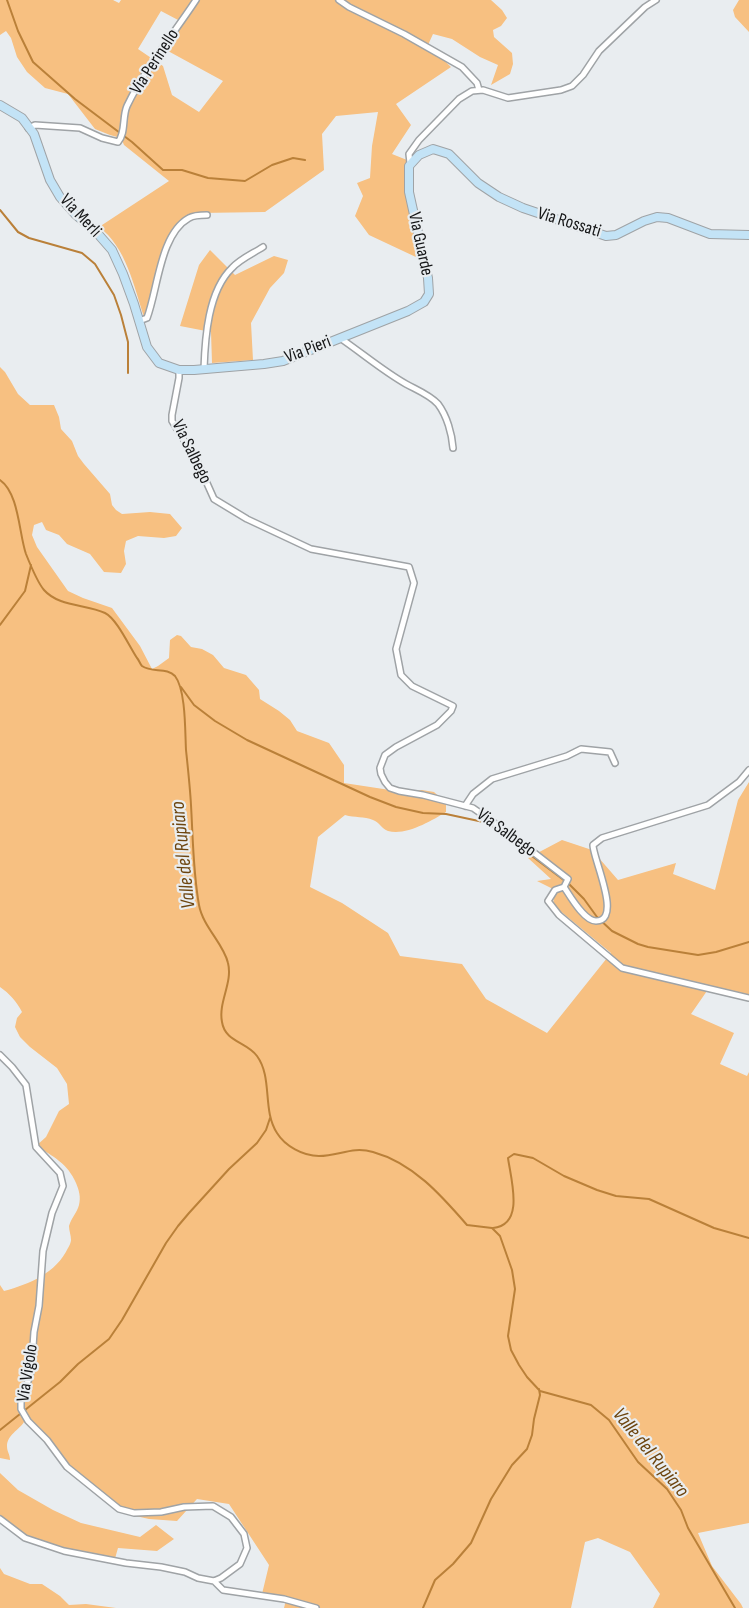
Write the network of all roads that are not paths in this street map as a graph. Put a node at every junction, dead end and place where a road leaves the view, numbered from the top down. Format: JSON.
{"nodes":[{"id":1,"x":196,"y":0,"type":"edge"},
{"id":2,"x":339,"y":0,"type":"edge"},
{"id":3,"x":656,"y":0,"type":"edge"},
{"id":4,"x":479,"y":90,"type":"junction"},
{"id":5,"x":0,"y":105,"type":"edge"},
{"id":6,"x":28,"y":128,"type":"junction"},
{"id":7,"x":409,"y":164,"type":"junction"},
{"id":8,"x":207,"y":215,"type":"dead end"},
{"id":9,"x":749,"y":235,"type":"edge"},
{"id":10,"x":263,"y":248,"type":"dead end"},
{"id":11,"x":408,"y":311,"type":"joint"},
{"id":12,"x":139,"y":321,"type":"junction"},
{"id":13,"x":340,"y":338,"type":"junction"},
{"id":14,"x":204,"y":369,"type":"junction"},
{"id":15,"x":179,"y":370,"type":"junction"},
{"id":16,"x":453,"y":448,"type":"dead end"},
{"id":17,"x":615,"y":763,"type":"dead end"},
{"id":18,"x":749,"y":770,"type":"edge"},
{"id":19,"x":465,"y":806,"type":"junction"},
{"id":20,"x":564,"y":887,"type":"junction"},
{"id":21,"x":749,"y":998,"type":"edge"},
{"id":22,"x":0,"y":1054,"type":"edge"},
{"id":23,"x":0,"y":1519,"type":"edge"},
{"id":24,"x":214,"y":1581,"type":"junction"},
{"id":25,"x":316,"y":1608,"type":"edge"}],
"edges":[{"from":1,"to":6,"type":"street","name":"Via Perinello"},
{"from":2,"to":4,"type":"street"},
{"from":3,"to":4,"type":"street"},
{"from":4,"to":7,"type":"street"},
{"from":5,"to":6,"type":"street","name":"Via Merli"},
{"from":6,"to":12,"type":"street","name":"Via Merli"},
{"from":7,"to":9,"type":"street","name":"Via Rossati"},
{"from":7,"to":11,"type":"street","name":"Via Guarde"},
{"from":8,"to":12,"type":"street"},
{"from":10,"to":14,"type":"street"},
{"from":11,"to":13,"type":"street","name":"Via Pieri"},
{"from":12,"to":15,"type":"street"},
{"from":13,"to":14,"type":"street","name":"Via Pieri"},
{"from":13,"to":16,"type":"street"},
{"from":14,"to":15,"type":"street","name":"Via Pieri"},
{"from":15,"to":19,"type":"street","name":"Via Salbego"},
{"from":17,"to":19,"type":"street"},
{"from":18,"to":20,"type":"street"},
{"from":19,"to":20,"type":"street","name":"Via Salbego"},
{"from":20,"to":21,"type":"street","name":"Via Salbego"},
{"from":22,"to":24,"type":"street","name":"Via Vigolo"},
{"from":23,"to":24,"type":"street"},
{"from":24,"to":25,"type":"street"}]}
